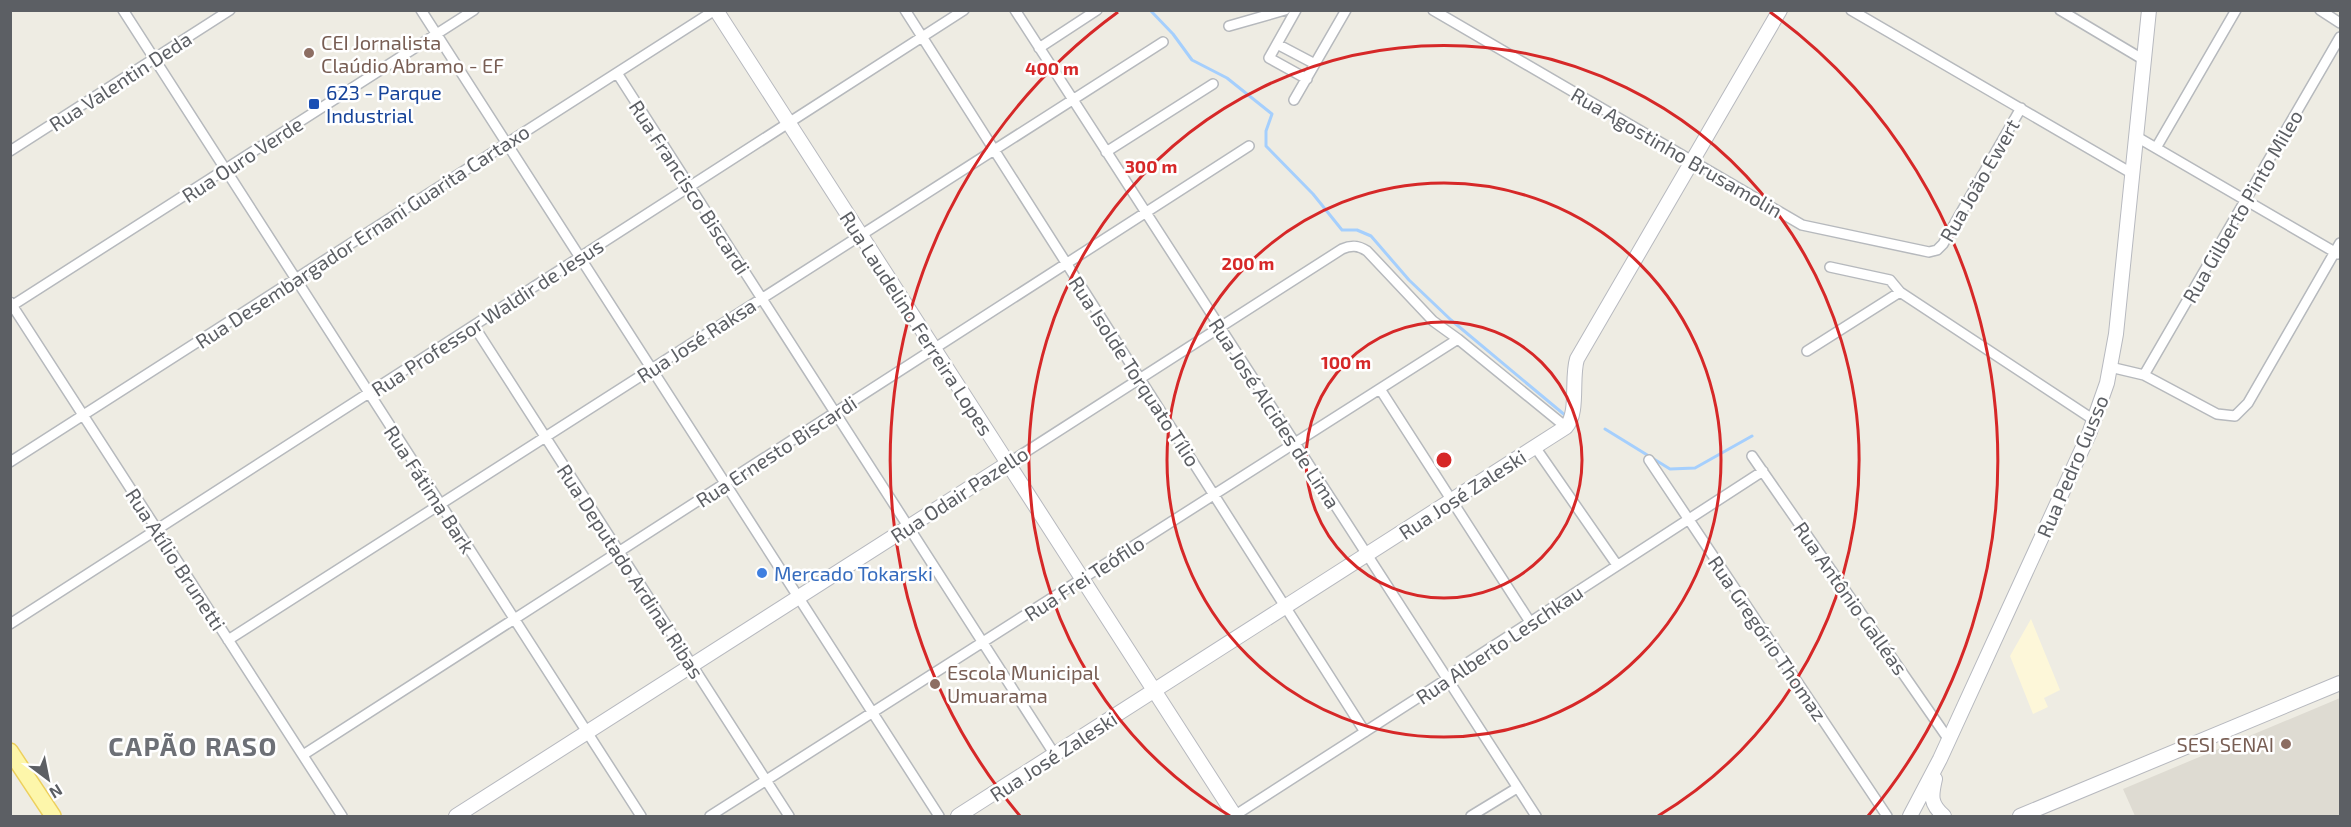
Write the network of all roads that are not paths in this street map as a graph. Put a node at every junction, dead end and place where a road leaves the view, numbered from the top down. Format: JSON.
{"nodes":[{"id":1,"x":123,"y":10,"type":"edge"},
{"id":2,"x":230,"y":10,"type":"edge"},
{"id":3,"x":421,"y":10,"type":"edge"},
{"id":4,"x":474,"y":10,"type":"edge"},
{"id":5,"x":715,"y":10,"type":"edge"},
{"id":6,"x":905,"y":10,"type":"edge"},
{"id":7,"x":964,"y":10,"type":"edge"},
{"id":8,"x":1014,"y":10,"type":"edge"},
{"id":9,"x":1097,"y":10,"type":"edge"},
{"id":10,"x":1285,"y":10,"type":"edge"},
{"id":11,"x":1296,"y":10,"type":"edge"},
{"id":12,"x":1346,"y":10,"type":"edge"},
{"id":13,"x":1433,"y":10,"type":"edge"},
{"id":14,"x":1780,"y":10,"type":"edge"},
{"id":15,"x":1851,"y":10,"type":"edge"},
{"id":16,"x":2060,"y":10,"type":"edge"},
{"id":17,"x":2149,"y":10,"type":"edge"},
{"id":18,"x":2236,"y":10,"type":"edge"},
{"id":19,"x":2320,"y":10,"type":"edge"},
{"id":20,"x":2340,"y":23,"type":"edge"},
{"id":21,"x":1229,"y":26,"type":"dead end"},
{"id":22,"x":436,"y":34,"type":"junction"},
{"id":23,"x":2340,"y":37,"type":"edge"},
{"id":24,"x":922,"y":38,"type":"junction"},
{"id":25,"x":1163,"y":42,"type":"dead end"},
{"id":26,"x":1277,"y":44,"type":"junction"},
{"id":27,"x":1039,"y":48,"type":"junction"},
{"id":28,"x":154,"y":59,"type":"junction"},
{"id":29,"x":2144,"y":60,"type":"junction"},
{"id":30,"x":1315,"y":64,"type":"junction"},
{"id":31,"x":617,"y":73,"type":"junction"},
{"id":32,"x":1306,"y":79,"type":"junction"},
{"id":33,"x":1213,"y":84,"type":"dead end"},
{"id":34,"x":1072,"y":100,"type":"junction"},
{"id":35,"x":1294,"y":100,"type":"dead end"},
{"id":36,"x":2020,"y":108,"type":"junction"},
{"id":37,"x":789,"y":123,"type":"junction"},
{"id":38,"x":2137,"y":137,"type":"junction"},
{"id":39,"x":507,"y":144,"type":"junction"},
{"id":40,"x":1249,"y":146,"type":"dead end"},
{"id":41,"x":2156,"y":148,"type":"junction"},
{"id":42,"x":994,"y":150,"type":"junction"},
{"id":43,"x":10,"y":151,"type":"edge"},
{"id":44,"x":1106,"y":152,"type":"junction"},
{"id":45,"x":1692,"y":161,"type":"junction"},
{"id":46,"x":225,"y":170,"type":"junction"},
{"id":47,"x":2133,"y":174,"type":"junction"},
{"id":48,"x":690,"y":187,"type":"junction"},
{"id":49,"x":2245,"y":200,"type":"junction"},
{"id":50,"x":1145,"y":213,"type":"junction"},
{"id":51,"x":860,"y":235,"type":"junction"},
{"id":52,"x":2340,"y":243,"type":"edge"},
{"id":53,"x":1937,"y":250,"type":"joint"},
{"id":54,"x":2338,"y":254,"type":"edge"},
{"id":55,"x":580,"y":258,"type":"junction"},
{"id":56,"x":1066,"y":263,"type":"junction"},
{"id":57,"x":1830,"y":267,"type":"dead end"},
{"id":58,"x":296,"y":279,"type":"junction"},
{"id":59,"x":1900,"y":292,"type":"junction"},
{"id":60,"x":762,"y":298,"type":"junction"},
{"id":61,"x":11,"y":305,"type":"edge"},
{"id":62,"x":474,"y":326,"type":"junction"},
{"id":63,"x":1220,"y":328,"type":"junction"},
{"id":64,"x":1458,"y":339,"type":"junction"},
{"id":65,"x":934,"y":349,"type":"junction"},
{"id":66,"x":1807,"y":351,"type":"dead end"},
{"id":67,"x":2110,"y":368,"type":"junction"},
{"id":68,"x":651,"y":369,"type":"junction"},
{"id":69,"x":2144,"y":375,"type":"junction"},
{"id":70,"x":1140,"y":379,"type":"junction"},
{"id":71,"x":1380,"y":388,"type":"junction"},
{"id":72,"x":369,"y":393,"type":"junction"},
{"id":73,"x":835,"y":412,"type":"junction"},
{"id":74,"x":84,"y":416,"type":"junction"},
{"id":75,"x":2094,"y":420,"type":"junction"},
{"id":76,"x":1566,"y":427,"type":"junction"},
{"id":77,"x":545,"y":437,"type":"junction"},
{"id":78,"x":1294,"y":443,"type":"junction"},
{"id":79,"x":1535,"y":447,"type":"junction"},
{"id":80,"x":1752,"y":456,"type":"dead end"},
{"id":81,"x":1649,"y":460,"type":"dead end"},
{"id":82,"x":10,"y":462,"type":"edge"},
{"id":83,"x":1007,"y":464,"type":"junction"},
{"id":84,"x":1763,"y":471,"type":"junction"},
{"id":85,"x":725,"y":484,"type":"junction"},
{"id":86,"x":1214,"y":495,"type":"junction"},
{"id":87,"x":1452,"y":500,"type":"junction"},
{"id":88,"x":440,"y":504,"type":"junction"},
{"id":89,"x":1688,"y":519,"type":"junction"},
{"id":90,"x":909,"y":527,"type":"junction"},
{"id":91,"x":157,"y":530,"type":"junction"},
{"id":92,"x":619,"y":552,"type":"junction"},
{"id":93,"x":1366,"y":555,"type":"junction"},
{"id":94,"x":1617,"y":565,"type":"junction"},
{"id":95,"x":1082,"y":579,"type":"junction"},
{"id":96,"x":798,"y":598,"type":"junction"},
{"id":97,"x":1286,"y":607,"type":"junction"},
{"id":98,"x":514,"y":619,"type":"junction"},
{"id":99,"x":1530,"y":622,"type":"junction"},
{"id":100,"x":10,"y":624,"type":"edge"},
{"id":101,"x":228,"y":640,"type":"junction"},
{"id":102,"x":983,"y":642,"type":"junction"},
{"id":103,"x":692,"y":666,"type":"junction"},
{"id":104,"x":1447,"y":680,"type":"junction"},
{"id":105,"x":2340,"y":683,"type":"edge"},
{"id":106,"x":1154,"y":691,"type":"junction"},
{"id":107,"x":872,"y":713,"type":"junction"},
{"id":108,"x":1365,"y":732,"type":"junction"},
{"id":109,"x":587,"y":733,"type":"junction"},
{"id":110,"x":1949,"y":740,"type":"junction"},
{"id":111,"x":10,"y":751,"type":"edge"},
{"id":112,"x":1055,"y":754,"type":"junction"},
{"id":113,"x":303,"y":755,"type":"junction"},
{"id":114,"x":1940,"y":759,"type":"junction"},
{"id":115,"x":766,"y":781,"type":"junction"},
{"id":116,"x":1517,"y":788,"type":"junction"},
{"id":117,"x":1912,"y":813,"type":"edge"},
{"id":118,"x":1941,"y":814,"type":"edge"},
{"id":119,"x":53,"y":816,"type":"edge"},
{"id":120,"x":342,"y":816,"type":"edge"},
{"id":121,"x":456,"y":816,"type":"edge"},
{"id":122,"x":641,"y":816,"type":"edge"},
{"id":123,"x":710,"y":816,"type":"edge"},
{"id":124,"x":789,"y":816,"type":"edge"},
{"id":125,"x":939,"y":816,"type":"edge"},
{"id":126,"x":958,"y":816,"type":"edge"},
{"id":127,"x":1234,"y":816,"type":"edge"},
{"id":128,"x":1472,"y":816,"type":"edge"},
{"id":129,"x":1536,"y":816,"type":"edge"},
{"id":130,"x":1887,"y":816,"type":"edge"},
{"id":131,"x":2020,"y":816,"type":"edge"}],
"edges":[{"from":1,"to":28,"type":"street","name":"Rua Fátima Bark"},
{"from":2,"to":28,"type":"street","name":"Rua Valentin Deda"},
{"from":3,"to":22,"type":"street"},
{"from":4,"to":22,"type":"street","name":"Rua Ouro Verde"},
{"from":5,"to":31,"type":"street","name":"Rua Desembargador Ernani Guarita Cartaxo"},
{"from":5,"to":37,"type":"street","name":"Rua Laudelino Ferreira Lopes"},
{"from":6,"to":24,"type":"street","name":"Rua Isolde Torquato Tílio"},
{"from":7,"to":24,"type":"street","name":"Rua Professor Waldir de Jesus"},
{"from":8,"to":27,"type":"street","name":"Rua José Alcides de Lima"},
{"from":9,"to":27,"type":"street"},
{"from":10,"to":21,"type":"street"},
{"from":11,"to":26,"type":"street"},
{"from":12,"to":30,"type":"street"},
{"from":13,"to":45,"type":"street","name":"Rua Agostinho Brusamolin"},
{"from":14,"to":45,"type":"street"},
{"from":15,"to":36,"type":"street"},
{"from":16,"to":29,"type":"street"},
{"from":17,"to":29,"type":"street","name":"Rua Pedro Gusso"},
{"from":18,"to":41,"type":"street"},
{"from":19,"to":20,"type":"street"},
{"from":22,"to":39,"type":"street"},
{"from":22,"to":46,"type":"street","name":"Rua Ouro Verde"},
{"from":23,"to":49,"type":"street","name":"Rua Gilberto Pinto Mileo"},
{"from":24,"to":37,"type":"street","name":"Rua Professor Waldir de Jesus"},
{"from":24,"to":42,"type":"street","name":"Rua Isolde Torquato Tílio"},
{"from":25,"to":34,"type":"street","name":"Rua José Raksa"},
{"from":26,"to":30,"type":"street"},
{"from":26,"to":32,"type":"street"},
{"from":27,"to":34,"type":"street","name":"Rua José Alcides de Lima"},
{"from":28,"to":43,"type":"street","name":"Rua Valentin Deda"},
{"from":28,"to":46,"type":"street","name":"Rua Fátima Bark"},
{"from":29,"to":38,"type":"street","name":"Rua Pedro Gusso"},
{"from":30,"to":32,"type":"street"},
{"from":31,"to":39,"type":"street","name":"Rua Desembargador Ernani Guarita Cartaxo"},
{"from":31,"to":48,"type":"street","name":"Rua Francisco Biscardi"},
{"from":32,"to":35,"type":"street"},
{"from":33,"to":44,"type":"street"},
{"from":34,"to":42,"type":"street","name":"Rua José Raksa"},
{"from":34,"to":44,"type":"street","name":"Rua José Alcides de Lima"},
{"from":36,"to":47,"type":"street"},
{"from":36,"to":53,"type":"street","name":"Rua João Ewert"},
{"from":37,"to":48,"type":"street","name":"Rua Professor Waldir de Jesus"},
{"from":37,"to":51,"type":"street","name":"Rua Laudelino Ferreira Lopes"},
{"from":38,"to":41,"type":"street"},
{"from":38,"to":47,"type":"street","name":"Rua Pedro Gusso"},
{"from":39,"to":55,"type":"street"},
{"from":39,"to":58,"type":"street","name":"Rua Desembargador Ernani Guarita Cartaxo"},
{"from":40,"to":50,"type":"street","name":"Rua Ernesto Biscardi"},
{"from":41,"to":49,"type":"street"},
{"from":42,"to":51,"type":"street","name":"Rua José Raksa"},
{"from":42,"to":56,"type":"street","name":"Rua Isolde Torquato Tílio"},
{"from":44,"to":50,"type":"street","name":"Rua José Alcides de Lima"},
{"from":45,"to":53,"type":"street","name":"Rua Agostinho Brusamolin"},
{"from":45,"to":76,"type":"street"},
{"from":46,"to":58,"type":"street","name":"Rua Fátima Bark"},
{"from":46,"to":61,"type":"street","name":"Rua Ouro Verde"},
{"from":47,"to":67,"type":"street","name":"Rua Pedro Gusso"},
{"from":48,"to":55,"type":"street","name":"Rua Professor Waldir de Jesus"},
{"from":48,"to":60,"type":"street","name":"Rua Francisco Biscardi"},
{"from":49,"to":54,"type":"street"},
{"from":49,"to":69,"type":"street","name":"Rua Gilberto Pinto Mileo"},
{"from":50,"to":56,"type":"street","name":"Rua Ernesto Biscardi"},
{"from":50,"to":63,"type":"street","name":"Rua José Alcides de Lima"},
{"from":51,"to":60,"type":"street","name":"Rua José Raksa"},
{"from":51,"to":65,"type":"street","name":"Rua Laudelino Ferreira Lopes"},
{"from":52,"to":54,"type":"street"},
{"from":54,"to":69,"type":"street"},
{"from":55,"to":62,"type":"street","name":"Rua Professor Waldir de Jesus"},
{"from":55,"to":68,"type":"street"},
{"from":56,"to":65,"type":"street","name":"Rua Ernesto Biscardi"},
{"from":56,"to":70,"type":"street","name":"Rua Isolde Torquato Tílio"},
{"from":57,"to":59,"type":"street"},
{"from":58,"to":72,"type":"street","name":"Rua Fátima Bark"},
{"from":58,"to":74,"type":"street","name":"Rua Desembargador Ernani Guarita Cartaxo"},
{"from":59,"to":66,"type":"street"},
{"from":59,"to":75,"type":"street"},
{"from":60,"to":68,"type":"street","name":"Rua José Raksa"},
{"from":60,"to":73,"type":"street","name":"Rua Francisco Biscardi"},
{"from":61,"to":74,"type":"street","name":"Rua Atílio Brunetti"},
{"from":62,"to":72,"type":"street","name":"Rua Professor Waldir de Jesus"},
{"from":62,"to":77,"type":"street","name":"Rua Deputado Ardinal Ribas"},
{"from":63,"to":64,"type":"street","name":"Rua Odair Pazello"},
{"from":63,"to":70,"type":"street","name":"Rua Odair Pazello"},
{"from":63,"to":78,"type":"street","name":"Rua José Alcides de Lima"},
{"from":64,"to":71,"type":"street","name":"Rua Frei Teófilo"},
{"from":64,"to":76,"type":"street"},
{"from":65,"to":73,"type":"street","name":"Rua Ernesto Biscardi"},
{"from":65,"to":83,"type":"street","name":"Rua Laudelino Ferreira Lopes"},
{"from":67,"to":69,"type":"street"},
{"from":67,"to":75,"type":"street","name":"Rua Pedro Gusso"},
{"from":68,"to":77,"type":"street","name":"Rua José Raksa"},
{"from":68,"to":85,"type":"street"},
{"from":70,"to":83,"type":"street","name":"Rua Odair Pazello"},
{"from":70,"to":86,"type":"street","name":"Rua Isolde Torquato Tílio"},
{"from":71,"to":78,"type":"street","name":"Rua Frei Teófilo"},
{"from":71,"to":87,"type":"street"},
{"from":72,"to":88,"type":"street","name":"Rua Fátima Bark"},
{"from":72,"to":91,"type":"street","name":"Rua Professor Waldir de Jesus"},
{"from":73,"to":85,"type":"street","name":"Rua Ernesto Biscardi"},
{"from":73,"to":90,"type":"street","name":"Rua Francisco Biscardi"},
{"from":74,"to":82,"type":"street","name":"Rua Desembargador Ernani Guarita Cartaxo"},
{"from":74,"to":91,"type":"street","name":"Rua Atílio Brunetti"},
{"from":75,"to":110,"type":"street","name":"Rua Pedro Gusso"},
{"from":76,"to":79,"type":"street","name":"Rua José Zaleski"},
{"from":77,"to":88,"type":"street","name":"Rua José Raksa"},
{"from":77,"to":92,"type":"street","name":"Rua Deputado Ardinal Ribas"},
{"from":78,"to":86,"type":"street","name":"Rua Frei Teófilo"},
{"from":78,"to":93,"type":"street","name":"Rua José Alcides de Lima"},
{"from":79,"to":87,"type":"street","name":"Rua José Zaleski"},
{"from":79,"to":94,"type":"street"},
{"from":80,"to":84,"type":"street","name":"Rua Antônio Galléas"},
{"from":81,"to":89,"type":"street","name":"Rua Gregório Thomaz"},
{"from":83,"to":90,"type":"street","name":"Rua Odair Pazello"},
{"from":83,"to":95,"type":"street","name":"Rua Laudelino Ferreira Lopes"},
{"from":84,"to":89,"type":"street","name":"Rua Alberto Leschkau"},
{"from":84,"to":110,"type":"street","name":"Rua Antônio Galléas"},
{"from":85,"to":92,"type":"street","name":"Rua Ernesto Biscardi"},
{"from":85,"to":96,"type":"street"},
{"from":86,"to":95,"type":"street","name":"Rua Frei Teófilo"},
{"from":86,"to":97,"type":"street","name":"Rua Isolde Torquato Tílio"},
{"from":87,"to":93,"type":"street","name":"Rua José Zaleski"},
{"from":87,"to":99,"type":"street"},
{"from":88,"to":98,"type":"street","name":"Rua Fátima Bark"},
{"from":88,"to":101,"type":"street","name":"Rua José Raksa"},
{"from":89,"to":94,"type":"street","name":"Rua Alberto Leschkau"},
{"from":89,"to":130,"type":"street","name":"Rua Gregório Thomaz"},
{"from":90,"to":96,"type":"street","name":"Rua Odair Pazello"},
{"from":90,"to":102,"type":"street","name":"Rua Francisco Biscardi"},
{"from":91,"to":100,"type":"street","name":"Rua Professor Waldir de Jesus"},
{"from":91,"to":101,"type":"street","name":"Rua Atílio Brunetti"},
{"from":92,"to":98,"type":"street","name":"Rua Ernesto Biscardi"},
{"from":92,"to":103,"type":"street","name":"Rua Deputado Ardinal Ribas"},
{"from":93,"to":97,"type":"street","name":"Rua José Zaleski"},
{"from":93,"to":104,"type":"street","name":"Rua José Alcides de Lima"},
{"from":94,"to":99,"type":"street","name":"Rua Alberto Leschkau"},
{"from":95,"to":102,"type":"street","name":"Rua Frei Teófilo"},
{"from":95,"to":106,"type":"street","name":"Rua Laudelino Ferreira Lopes"},
{"from":96,"to":103,"type":"street","name":"Rua Odair Pazello"},
{"from":96,"to":107,"type":"street"},
{"from":97,"to":106,"type":"street","name":"Rua José Zaleski"},
{"from":97,"to":108,"type":"street","name":"Rua Isolde Torquato Tílio"},
{"from":98,"to":109,"type":"street","name":"Rua Fátima Bark"},
{"from":98,"to":113,"type":"street","name":"Rua Ernesto Biscardi"},
{"from":99,"to":104,"type":"street","name":"Rua Alberto Leschkau"},
{"from":101,"to":113,"type":"street","name":"Rua Atílio Brunetti"},
{"from":102,"to":107,"type":"street","name":"Rua Frei Teófilo"},
{"from":102,"to":112,"type":"street","name":"Rua Francisco Biscardi"},
{"from":103,"to":109,"type":"street","name":"Rua Odair Pazello"},
{"from":103,"to":115,"type":"street","name":"Rua Deputado Ardinal Ribas"},
{"from":104,"to":108,"type":"street","name":"Rua Alberto Leschkau"},
{"from":104,"to":116,"type":"street","name":"Rua José Alcides de Lima"},
{"from":105,"to":131,"type":"street"},
{"from":106,"to":112,"type":"street","name":"Rua José Zaleski"},
{"from":106,"to":127,"type":"street","name":"Rua Laudelino Ferreira Lopes"},
{"from":107,"to":115,"type":"street","name":"Rua Frei Teófilo"},
{"from":107,"to":125,"type":"street"},
{"from":108,"to":127,"type":"street","name":"Rua Alberto Leschkau"},
{"from":109,"to":121,"type":"street","name":"Rua Odair Pazello"},
{"from":109,"to":122,"type":"street","name":"Rua Fátima Bark"},
{"from":110,"to":114,"type":"street","name":"Rua Pedro Gusso"},
{"from":111,"to":119,"type":"main road"},
{"from":112,"to":126,"type":"street","name":"Rua José Zaleski"},
{"from":113,"to":120,"type":"street","name":"Rua Atílio Brunetti"},
{"from":114,"to":117,"type":"street","name":"Rua Pedro Gusso"},
{"from":114,"to":118,"type":"street","name":"Rua Pedro Gusso"},
{"from":115,"to":123,"type":"street","name":"Rua Frei Teófilo"},
{"from":115,"to":124,"type":"street","name":"Rua Deputado Ardinal Ribas"},
{"from":116,"to":128,"type":"street"},
{"from":116,"to":129,"type":"street","name":"Rua José Alcides de Lima"},
{"from":117,"to":118,"type":"street"}]}
